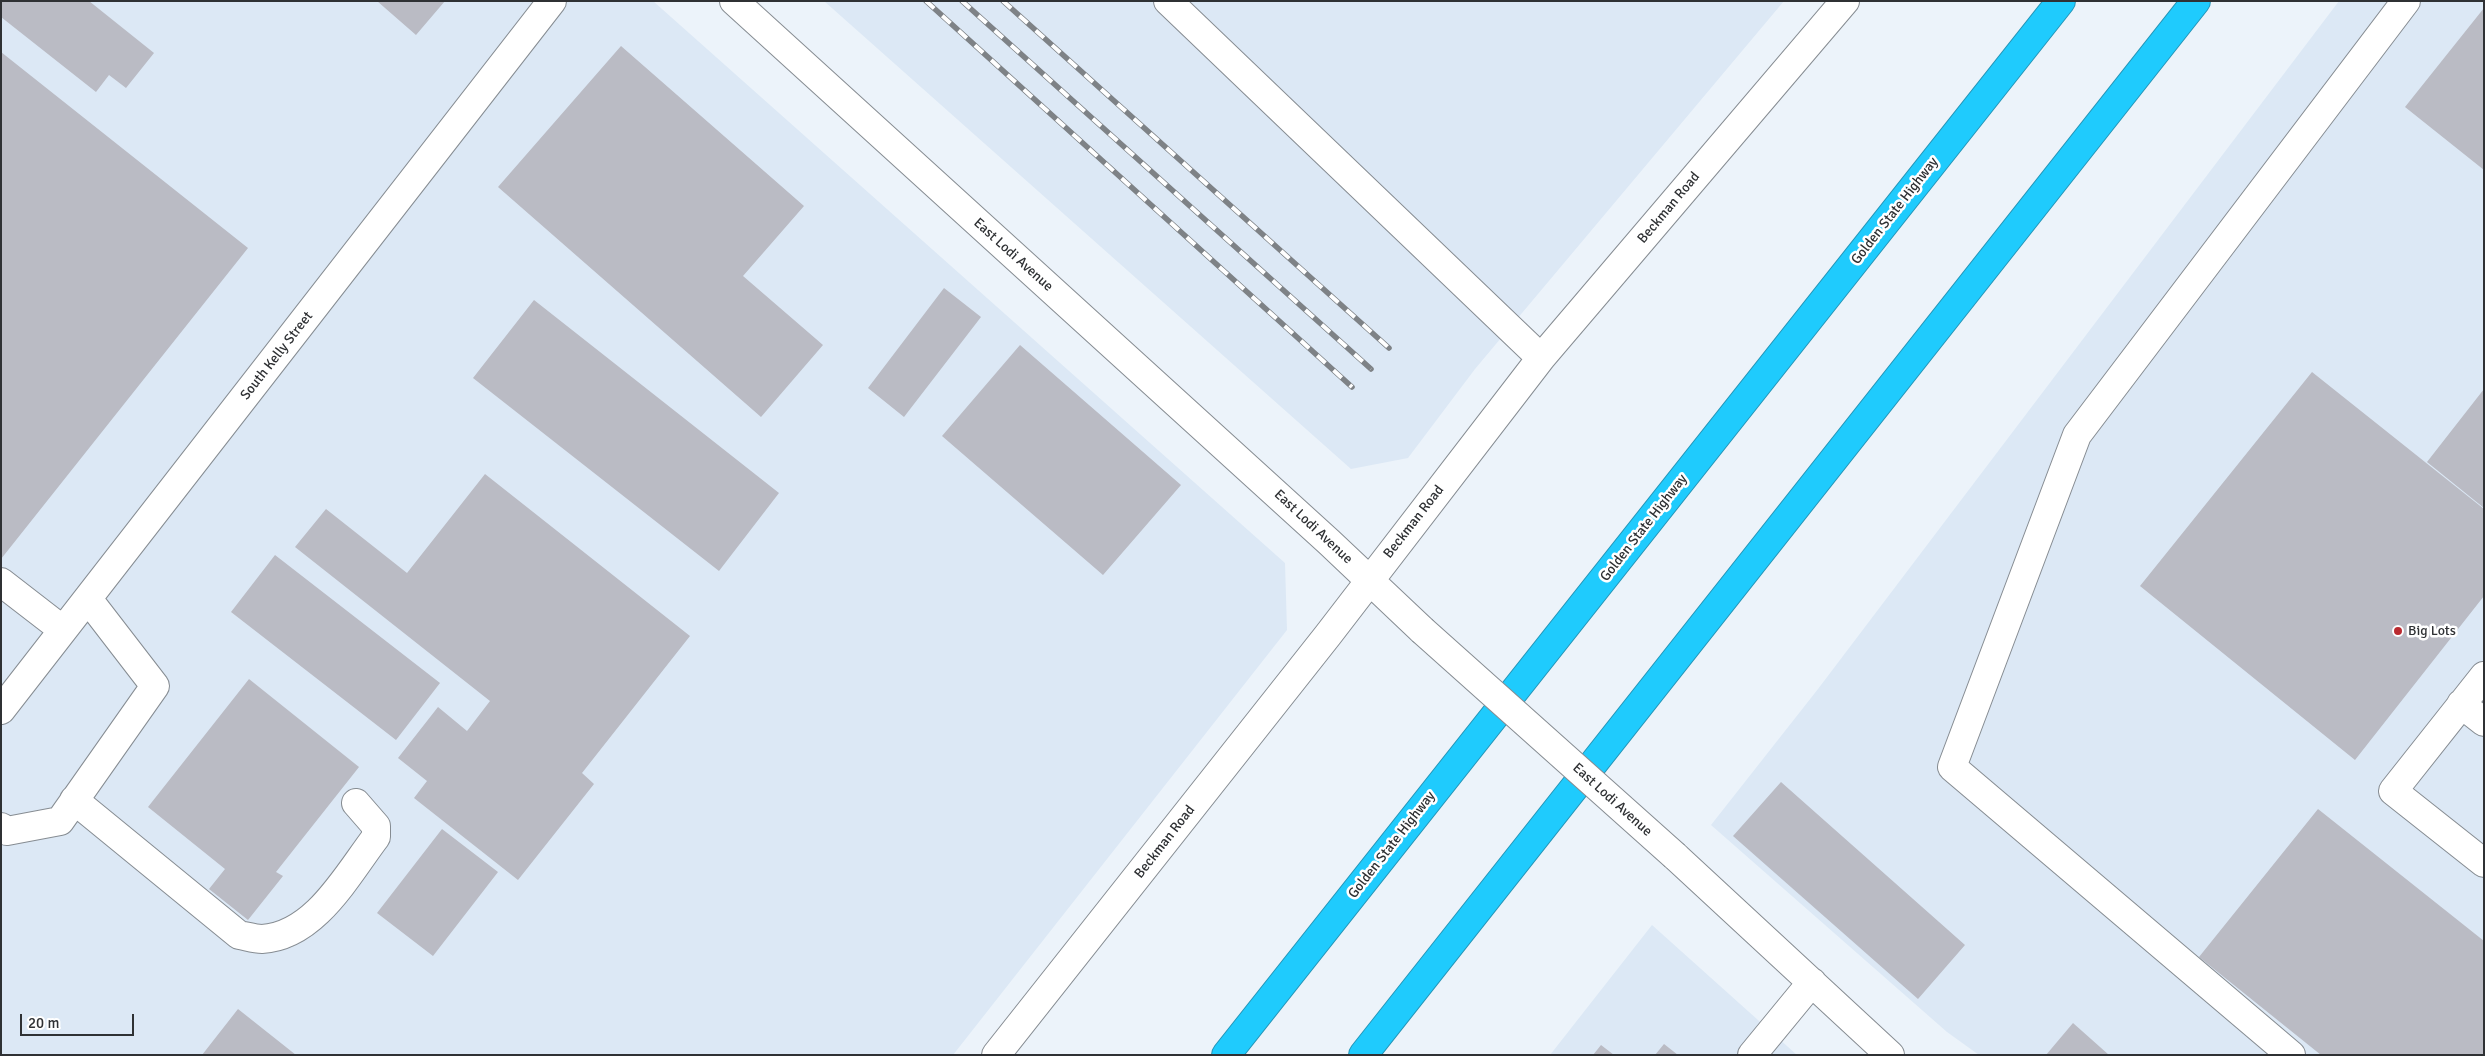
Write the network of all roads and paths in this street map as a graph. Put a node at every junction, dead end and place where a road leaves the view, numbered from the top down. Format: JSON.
{"nodes":[{"id":1,"x":552,"y":1,"type":"edge"},
{"id":2,"x":734,"y":1,"type":"edge"},
{"id":3,"x":1168,"y":1,"type":"edge"},
{"id":4,"x":1845,"y":1,"type":"edge"},
{"id":5,"x":2061,"y":1,"type":"edge"},
{"id":6,"x":2196,"y":1,"type":"edge"},
{"id":7,"x":2406,"y":1,"type":"edge"},
{"id":8,"x":1541,"y":358,"type":"junction"},
{"id":9,"x":1369,"y":580,"type":"junction"},
{"id":10,"x":1,"y":582,"type":"edge"},
{"id":11,"x":88,"y":599,"type":"junction"},
{"id":12,"x":63,"y":630,"type":"junction"},
{"id":13,"x":2484,"y":676,"type":"edge"},
{"id":14,"x":2461,"y":704,"type":"junction"},
{"id":15,"x":1,"y":710,"type":"edge"},
{"id":16,"x":2484,"y":722,"type":"edge"},
{"id":17,"x":74,"y":800,"type":"junction"},
{"id":18,"x":356,"y":803,"type":"dead end"},
{"id":19,"x":1,"y":827,"type":"edge"},
{"id":20,"x":2484,"y":863,"type":"edge"},
{"id":21,"x":1812,"y":982,"type":"junction"},
{"id":22,"x":996,"y":1055,"type":"edge"},
{"id":23,"x":1226,"y":1055,"type":"edge"},
{"id":24,"x":1363,"y":1055,"type":"edge"},
{"id":25,"x":1752,"y":1055,"type":"edge"},
{"id":26,"x":1890,"y":1055,"type":"edge"},
{"id":27,"x":2291,"y":1055,"type":"edge"}],
"edges":[{"from":1,"to":11,"type":"street","name":"South Kelly Street"},
{"from":2,"to":9,"type":"street","name":"East Lodi Avenue"},
{"from":3,"to":8,"type":"street"},
{"from":4,"to":8,"type":"street","name":"Beckman Road"},
{"from":5,"to":23,"type":"highway","name":"Golden State Highway"},
{"from":6,"to":24,"type":"highway"},
{"from":7,"to":27,"type":"street"},
{"from":8,"to":9,"type":"street","name":"Beckman Road"},
{"from":9,"to":21,"type":"street","name":"East Lodi Avenue","bridge":true},
{"from":9,"to":22,"type":"street","name":"Beckman Road"},
{"from":10,"to":12,"type":"street"},
{"from":11,"to":12,"type":"street","name":"South Kelly Street"},
{"from":11,"to":17,"type":"street"},
{"from":12,"to":15,"type":"street","name":"South Kelly Street"},
{"from":13,"to":14,"type":"street"},
{"from":14,"to":16,"type":"street"},
{"from":14,"to":20,"type":"street"},
{"from":17,"to":18,"type":"street"},
{"from":17,"to":19,"type":"street"},
{"from":21,"to":25,"type":"street"},
{"from":21,"to":26,"type":"street","name":"East Lodi Avenue"}]}
